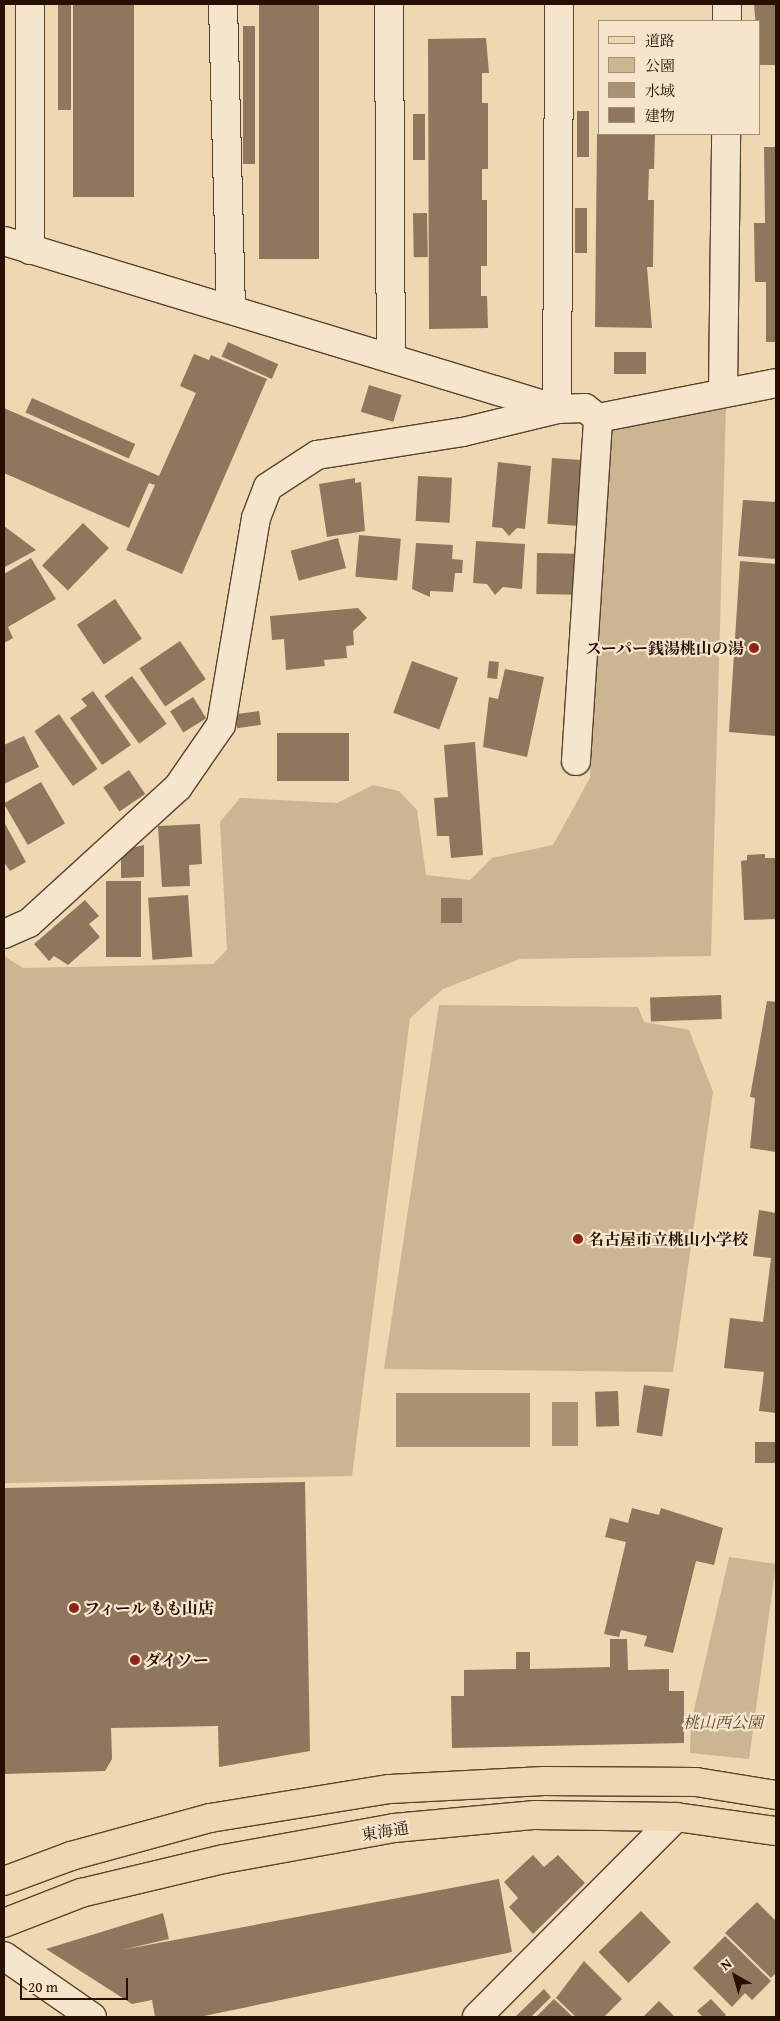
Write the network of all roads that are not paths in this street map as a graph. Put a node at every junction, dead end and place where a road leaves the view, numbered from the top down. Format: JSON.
{"nodes":[{"id":1,"x":30,"y":4,"type":"edge"},
{"id":2,"x":223,"y":4,"type":"edge"},
{"id":3,"x":389,"y":4,"type":"edge"},
{"id":4,"x":559,"y":4,"type":"edge"},
{"id":5,"x":727,"y":4,"type":"edge"},
{"id":6,"x":727,"y":20,"type":"edge"},
{"id":7,"x":726,"y":135,"type":"edge"},
{"id":8,"x":4,"y":241,"type":"edge"},
{"id":9,"x":30,"y":250,"type":"junction"},
{"id":10,"x":231,"y":309,"type":"junction"},
{"id":11,"x":391,"y":356,"type":"junction"},
{"id":12,"x":776,"y":383,"type":"edge"},
{"id":13,"x":723,"y":392,"type":"junction"},
{"id":14,"x":557,"y":409,"type":"junction"},
{"id":15,"x":598,"y":418,"type":"junction"},
{"id":16,"x":576,"y":761,"type":"dead end"},
{"id":17,"x":4,"y":934,"type":"edge"},
{"id":18,"x":776,"y":1795,"type":"edge"},
{"id":19,"x":676,"y":1817,"type":"junction"},
{"id":20,"x":776,"y":1831,"type":"edge"},
{"id":21,"x":4,"y":1881,"type":"edge"},
{"id":22,"x":4,"y":1923,"type":"edge"},
{"id":23,"x":4,"y":1956,"type":"edge"},
{"id":24,"x":92,"y":2017,"type":"edge"},
{"id":25,"x":477,"y":2017,"type":"edge"}],
"edges":[{"from":1,"to":9,"type":"street"},
{"from":2,"to":10,"type":"street"},
{"from":3,"to":11,"type":"street"},
{"from":4,"to":14,"type":"street"},
{"from":5,"to":6,"type":"street"},
{"from":7,"to":13,"type":"street"},
{"from":8,"to":9,"type":"street"},
{"from":9,"to":10,"type":"street"},
{"from":10,"to":11,"type":"street"},
{"from":11,"to":14,"type":"street"},
{"from":12,"to":13,"type":"street"},
{"from":13,"to":15,"type":"street"},
{"from":14,"to":15,"type":"street"},
{"from":14,"to":17,"type":"street"},
{"from":15,"to":16,"type":"street"},
{"from":18,"to":21,"type":"main road"},
{"from":19,"to":20,"type":"main road","name":"東海通"},
{"from":19,"to":22,"type":"main road","name":"東海通"},
{"from":19,"to":25,"type":"street"},
{"from":23,"to":24,"type":"street"}]}
